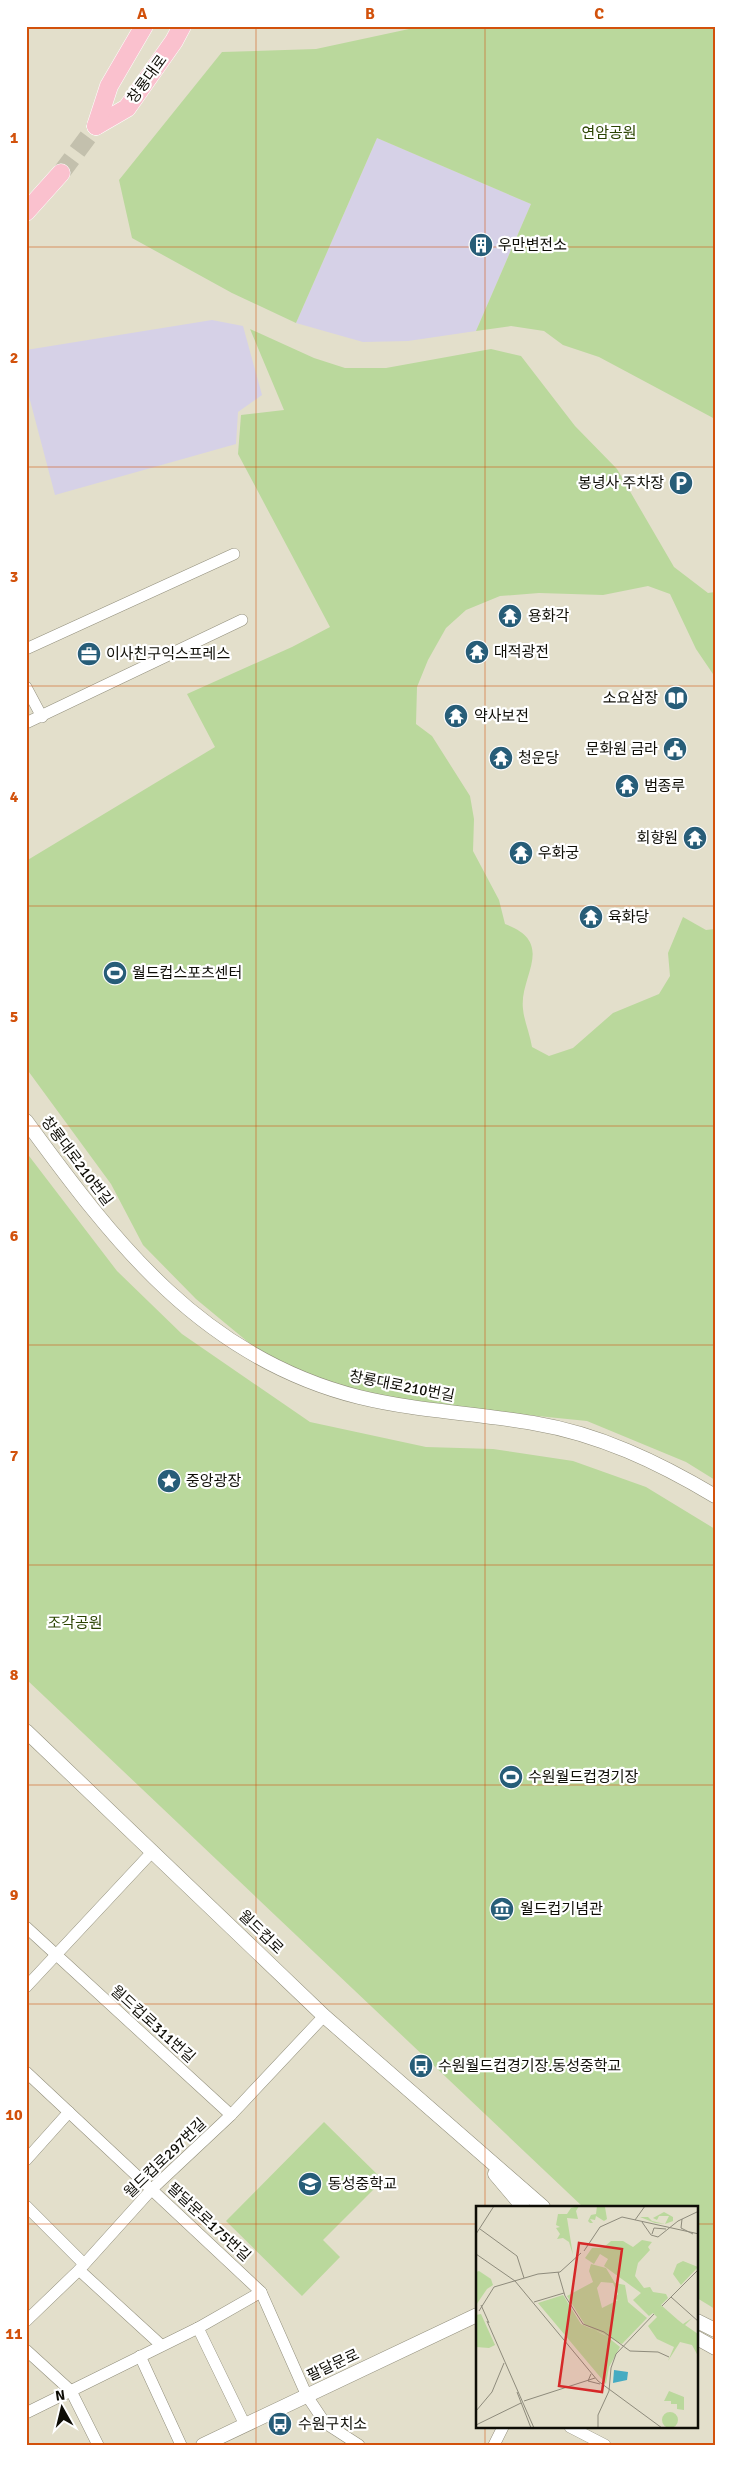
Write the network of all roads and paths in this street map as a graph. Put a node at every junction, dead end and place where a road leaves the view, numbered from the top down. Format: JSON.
{"nodes":[{"id":1,"x":144,"y":26,"type":"edge"},
{"id":2,"x":182,"y":26,"type":"edge"},
{"id":3,"x":62,"y":172,"type":"tunnel mouth"},
{"id":4,"x":26,"y":212,"type":"edge"},
{"id":5,"x":234,"y":554,"type":"dead end"},
{"id":6,"x":242,"y":620,"type":"dead end"},
{"id":7,"x":26,"y":649,"type":"edge"},
{"id":8,"x":26,"y":687,"type":"edge"},
{"id":9,"x":42,"y":717,"type":"junction"},
{"id":10,"x":26,"y":723,"type":"edge"},
{"id":11,"x":26,"y":1121,"type":"edge"},
{"id":12,"x":715,"y":1496,"type":"edge"},
{"id":13,"x":26,"y":1731,"type":"edge"},
{"id":14,"x":153,"y":1851,"type":"junction"},
{"id":15,"x":26,"y":1927,"type":"edge"},
{"id":16,"x":56,"y":1955,"type":"junction"},
{"id":17,"x":26,"y":1987,"type":"edge"},
{"id":18,"x":324,"y":2016,"type":"junction"},
{"id":19,"x":26,"y":2072,"type":"edge"},
{"id":20,"x":69,"y":2112,"type":"junction"},
{"id":21,"x":231,"y":2115,"type":"junction"},
{"id":22,"x":478,"y":2152,"type":"junction"},
{"id":23,"x":26,"y":2160,"type":"edge"},
{"id":24,"x":152,"y":2189,"type":"junction"},
{"id":25,"x":510,"y":2201,"type":"edge"},
{"id":26,"x":26,"y":2206,"type":"edge"},
{"id":27,"x":542,"y":2206,"type":"edge"},
{"id":28,"x":82,"y":2267,"type":"junction"},
{"id":29,"x":262,"y":2292,"type":"junction"},
{"id":30,"x":476,"y":2315,"type":"edge"},
{"id":31,"x":26,"y":2321,"type":"edge"},
{"id":32,"x":698,"y":2322,"type":"edge"},
{"id":33,"x":198,"y":2328,"type":"junction"},
{"id":34,"x":715,"y":2330,"type":"edge"},
{"id":35,"x":698,"y":2339,"type":"edge"},
{"id":36,"x":161,"y":2345,"type":"junction"},
{"id":37,"x":715,"y":2348,"type":"edge"},
{"id":38,"x":26,"y":2350,"type":"edge"},
{"id":39,"x":140,"y":2356,"type":"junction"},
{"id":40,"x":71,"y":2391,"type":"junction"},
{"id":41,"x":307,"y":2396,"type":"junction"},
{"id":42,"x":26,"y":2413,"type":"edge"},
{"id":43,"x":245,"y":2425,"type":"junction"},
{"id":44,"x":502,"y":2428,"type":"edge"},
{"id":45,"x":572,"y":2428,"type":"edge"},
{"id":46,"x":98,"y":2445,"type":"edge"},
{"id":47,"x":181,"y":2445,"type":"edge"},
{"id":48,"x":203,"y":2445,"type":"edge"},
{"id":49,"x":359,"y":2445,"type":"edge"},
{"id":50,"x":494,"y":2445,"type":"edge"},
{"id":51,"x":605,"y":2445,"type":"edge"}],
"edges":[{"from":1,"to":2,"type":"main road","name":"창룡대로"},
{"from":3,"to":4,"type":"main road"},
{"from":5,"to":7,"type":"street"},
{"from":6,"to":9,"type":"street"},
{"from":8,"to":9,"type":"street"},
{"from":9,"to":10,"type":"street"},
{"from":11,"to":12,"type":"street","name":"창룡대로210번길"},
{"from":13,"to":14,"type":"street","name":"월드컵로"},
{"from":14,"to":16,"type":"street"},
{"from":14,"to":18,"type":"street","name":"월드컵로"},
{"from":15,"to":16,"type":"street","name":"월드컵로311번길"},
{"from":16,"to":17,"type":"street"},
{"from":16,"to":21,"type":"street","name":"월드컵로311번길"},
{"from":18,"to":21,"type":"street","name":"월드컵로297번길"},
{"from":18,"to":22,"type":"street","name":"월드컵로"},
{"from":19,"to":20,"type":"street","name":"팔달문로175번길"},
{"from":20,"to":23,"type":"street"},
{"from":20,"to":24,"type":"street","name":"팔달문로175번길"},
{"from":21,"to":24,"type":"street","name":"월드컵로297번길"},
{"from":22,"to":25,"type":"street","name":"월드컵로"},
{"from":22,"to":27,"type":"street","name":"월드컵로"},
{"from":24,"to":28,"type":"street","name":"월드컵로297번길"},
{"from":24,"to":29,"type":"street","name":"팔달문로175번길"},
{"from":26,"to":28,"type":"street"},
{"from":28,"to":31,"type":"street","name":"월드컵로297번길"},
{"from":28,"to":36,"type":"street"},
{"from":29,"to":33,"type":"street"},
{"from":29,"to":41,"type":"street","name":"팔달문로175번길"},
{"from":30,"to":41,"type":"street","name":"팔달문로"},
{"from":32,"to":34,"type":"street"},
{"from":33,"to":36,"type":"street"},
{"from":33,"to":43,"type":"street"},
{"from":35,"to":37,"type":"street"},
{"from":36,"to":39,"type":"street"},
{"from":38,"to":40,"type":"street"},
{"from":39,"to":40,"type":"street"},
{"from":39,"to":47,"type":"street"},
{"from":40,"to":42,"type":"street"},
{"from":40,"to":46,"type":"street"},
{"from":41,"to":43,"type":"street","name":"팔달문로"},
{"from":41,"to":49,"type":"street","name":"팔달문로175번길"},
{"from":43,"to":48,"type":"street","name":"팔달문로"},
{"from":44,"to":50,"type":"street"},
{"from":45,"to":51,"type":"street"}]}
